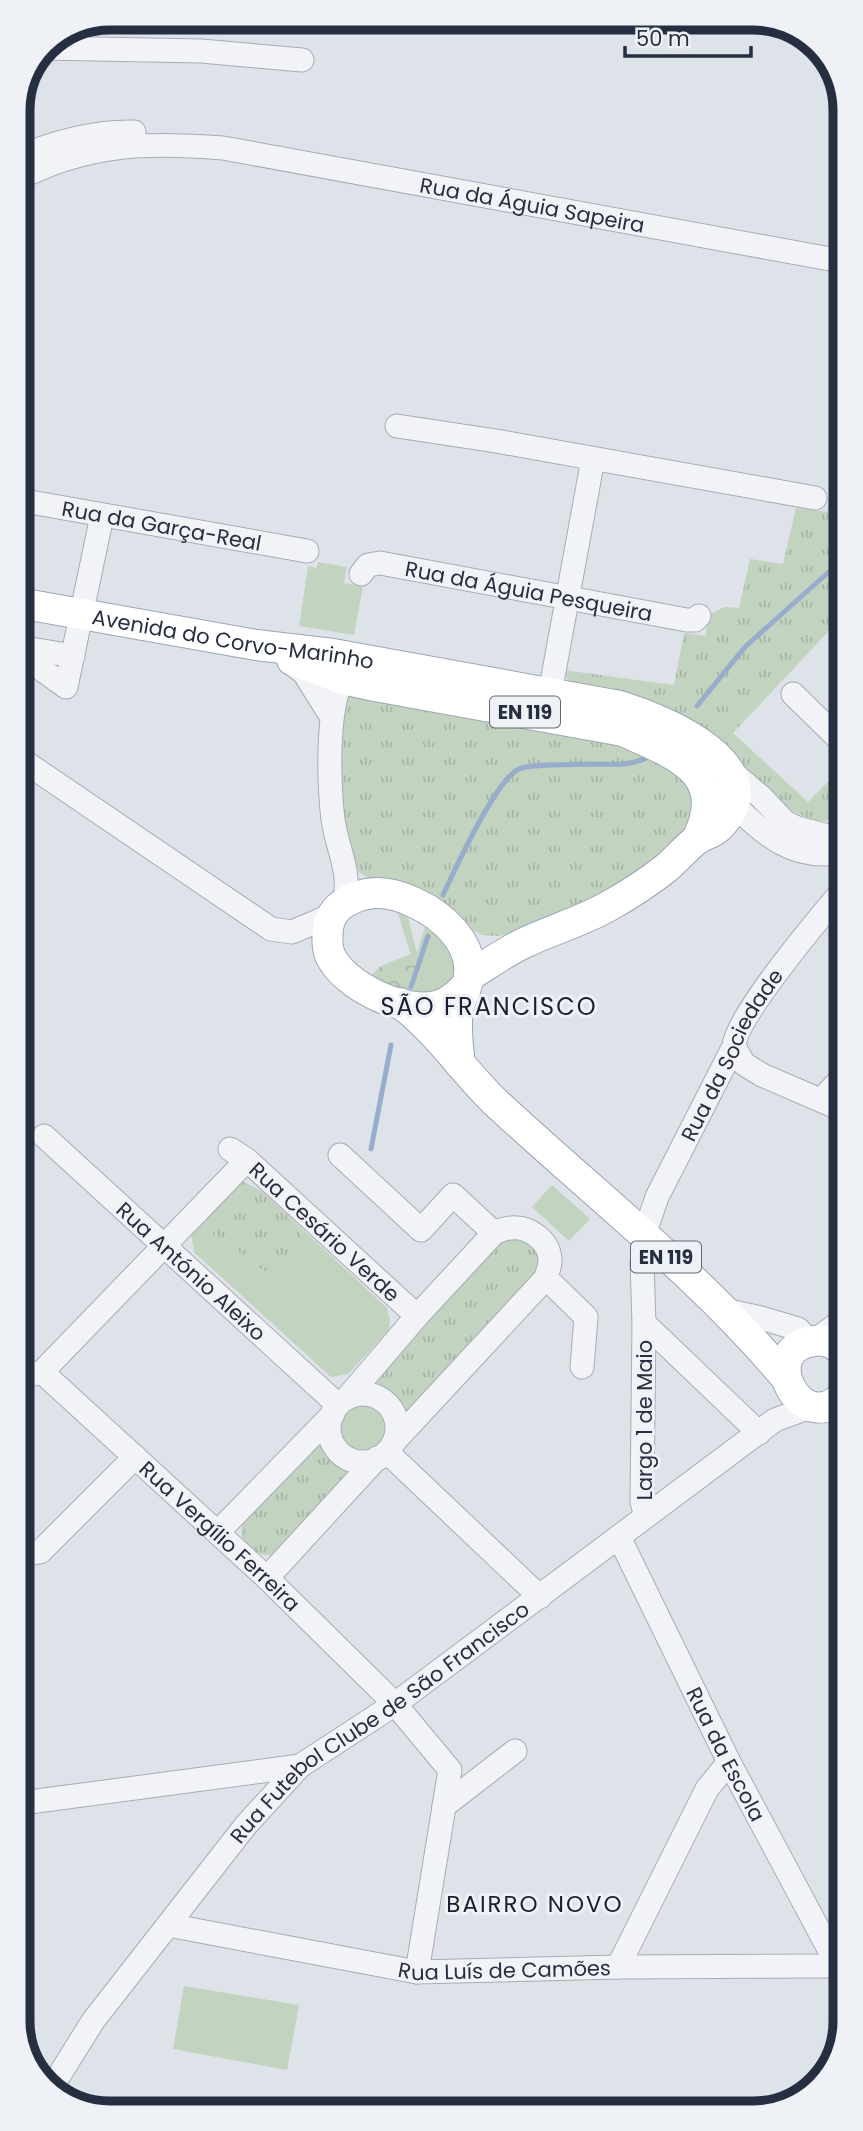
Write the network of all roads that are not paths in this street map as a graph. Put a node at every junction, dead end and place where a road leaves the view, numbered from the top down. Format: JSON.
{"nodes":[{"id":1,"x":59,"y":48,"type":"edge"},
{"id":2,"x":302,"y":60,"type":"dead end"},
{"id":3,"x":223,"y":148,"type":"junction"},
{"id":4,"x":30,"y":153,"type":"edge"},
{"id":5,"x":30,"y":170,"type":"edge"},
{"id":6,"x":833,"y":260,"type":"edge"},
{"id":7,"x":397,"y":426,"type":"dead end"},
{"id":8,"x":593,"y":458,"type":"junction"},
{"id":9,"x":815,"y":498,"type":"dead end"},
{"id":10,"x":30,"y":502,"type":"edge"},
{"id":11,"x":102,"y":516,"type":"junction"},
{"id":12,"x":307,"y":551,"type":"dead end"},
{"id":13,"x":361,"y":574,"type":"dead end"},
{"id":14,"x":568,"y":598,"type":"junction"},
{"id":15,"x":30,"y":605,"type":"edge"},
{"id":16,"x":82,"y":614,"type":"junction"},
{"id":17,"x":699,"y":616,"type":"dead end"},
{"id":18,"x":30,"y":649,"type":"edge"},
{"id":19,"x":267,"y":650,"type":"junction"},
{"id":20,"x":73,"y":656,"type":"junction"},
{"id":21,"x":365,"y":660,"type":"junction"},
{"id":22,"x":30,"y":661,"type":"edge"},
{"id":23,"x":342,"y":679,"type":"junction"},
{"id":24,"x":550,"y":693,"type":"junction"},
{"id":25,"x":793,"y":694,"type":"dead end"},
{"id":26,"x":479,"y":704,"type":"junction"},
{"id":27,"x":331,"y":716,"type":"junction"},
{"id":28,"x":568,"y":720,"type":"junction"},
{"id":29,"x":833,"y":733,"type":"edge"},
{"id":30,"x":731,"y":771,"type":"junction"},
{"id":31,"x":30,"y":772,"type":"edge"},
{"id":32,"x":698,"y":773,"type":"junction"},
{"id":33,"x":734,"y":804,"type":"junction"},
{"id":34,"x":785,"y":822,"type":"junction"},
{"id":35,"x":707,"y":830,"type":"junction"},
{"id":36,"x":764,"y":833,"type":"junction"},
{"id":37,"x":833,"y":835,"type":"edge"},
{"id":38,"x":833,"y":840,"type":"edge"},
{"id":39,"x":814,"y":844,"type":"junction"},
{"id":40,"x":833,"y":866,"type":"edge"},
{"id":41,"x":833,"y":892,"type":"edge"},
{"id":42,"x":338,"y":909,"type":"junction"},
{"id":43,"x":454,"y":932,"type":"junction"},
{"id":44,"x":523,"y":943,"type":"junction"},
{"id":45,"x":468,"y":981,"type":"junction"},
{"id":46,"x":400,"y":1003,"type":"junction"},
{"id":47,"x":734,"y":1046,"type":"junction"},
{"id":48,"x":460,"y":1065,"type":"junction"},
{"id":49,"x":833,"y":1087,"type":"edge"},
{"id":50,"x":821,"y":1100,"type":"junction"},
{"id":51,"x":833,"y":1105,"type":"edge"},
{"id":52,"x":44,"y":1136,"type":"dead end"},
{"id":53,"x":340,"y":1155,"type":"dead end"},
{"id":54,"x":494,"y":1233,"type":"junction"},
{"id":55,"x":164,"y":1246,"type":"junction"},
{"id":56,"x":643,"y":1248,"type":"junction"},
{"id":57,"x":546,"y":1278,"type":"junction"},
{"id":58,"x":720,"y":1308,"type":"junction"},
{"id":59,"x":417,"y":1316,"type":"junction"},
{"id":60,"x":644,"y":1323,"type":"junction"},
{"id":61,"x":833,"y":1326,"type":"edge"},
{"id":62,"x":810,"y":1342,"type":"junction"},
{"id":63,"x":833,"y":1343,"type":"edge"},
{"id":64,"x":582,"y":1367,"type":"dead end"},
{"id":65,"x":31,"y":1375,"type":"edge"},
{"id":66,"x":786,"y":1381,"type":"junction"},
{"id":67,"x":339,"y":1405,"type":"junction"},
{"id":68,"x":831,"y":1406,"type":"edge"},
{"id":69,"x":767,"y":1426,"type":"junction"},
{"id":70,"x":386,"y":1451,"type":"junction"},
{"id":71,"x":135,"y":1457,"type":"junction"},
{"id":72,"x":646,"y":1516,"type":"junction"},
{"id":73,"x":218,"y":1532,"type":"junction"},
{"id":74,"x":619,"y":1537,"type":"junction"},
{"id":75,"x":30,"y":1554,"type":"edge"},
{"id":76,"x":267,"y":1578,"type":"junction"},
{"id":77,"x":540,"y":1597,"type":"junction"},
{"id":78,"x":395,"y":1704,"type":"junction"},
{"id":79,"x":515,"y":1751,"type":"dead end"},
{"id":80,"x":729,"y":1762,"type":"junction"},
{"id":81,"x":300,"y":1766,"type":"junction"},
{"id":82,"x":30,"y":1803,"type":"edge"},
{"id":83,"x":444,"y":1806,"type":"junction"},
{"id":84,"x":168,"y":1925,"type":"junction"},
{"id":85,"x":833,"y":1950,"type":"edge"},
{"id":86,"x":833,"y":1966,"type":"edge"},
{"id":87,"x":618,"y":1967,"type":"junction"},
{"id":88,"x":417,"y":1972,"type":"junction"},
{"id":89,"x":56,"y":2081,"type":"edge"}],
"edges":[{"from":1,"to":2,"type":"street"},
{"from":3,"to":4,"type":"street","name":"Rua da Águia Sapeira"},
{"from":3,"to":5,"type":"street","name":"Rua da Águia Sapeira"},
{"from":3,"to":6,"type":"street","name":"Rua da Águia Sapeira"},
{"from":7,"to":8,"type":"street"},
{"from":8,"to":9,"type":"street"},
{"from":8,"to":14,"type":"street"},
{"from":10,"to":11,"type":"street","name":"Rua da Garça-Real"},
{"from":11,"to":12,"type":"street","name":"Rua da Garça-Real"},
{"from":11,"to":16,"type":"street"},
{"from":13,"to":14,"type":"street","name":"Rua da Águia Pesqueira"},
{"from":14,"to":17,"type":"street","name":"Rua da Águia Pesqueira"},
{"from":14,"to":24,"type":"street"},
{"from":15,"to":16,"type":"main road","name":"Avenida do Corvo-Marinho","number":"EN 119"},
{"from":16,"to":19,"type":"main road","name":"Avenida do Corvo-Marinho","number":"EN 119"},
{"from":16,"to":20,"type":"street"},
{"from":18,"to":20,"type":"street"},
{"from":19,"to":21,"type":"main road","name":"Avenida do Corvo-Marinho","number":"EN 119"},
{"from":19,"to":23,"type":"main road","number":"EN 119"},
{"from":19,"to":27,"type":"street"},
{"from":20,"to":22,"type":"street"},
{"from":21,"to":23,"type":"street"},
{"from":21,"to":24,"type":"main road","name":"Avenida do Corvo-Marinho","number":"EN 119"},
{"from":23,"to":26,"type":"main road","name":"Avenida do Corvo-Marinho","number":"EN 119"},
{"from":23,"to":27,"type":"street"},
{"from":24,"to":26,"type":"street"},
{"from":24,"to":28,"type":"street"},
{"from":24,"to":30,"type":"main road","number":"EN 119"},
{"from":25,"to":29,"type":"street"},
{"from":26,"to":28,"type":"main road","name":"Avenida do Corvo-Marinho","number":"EN 119"},
{"from":27,"to":42,"type":"street"},
{"from":28,"to":32,"type":"main road","name":"Avenida do Corvo-Marinho","number":"EN 119"},
{"from":30,"to":33,"type":"main road"},
{"from":30,"to":34,"type":"street","name":"Avenida do Corvo-Marinho"},
{"from":31,"to":42,"type":"street"},
{"from":32,"to":33,"type":"street","name":"Avenida do Corvo-Marinho"},
{"from":32,"to":35,"type":"main road"},
{"from":33,"to":34,"type":"street"},
{"from":33,"to":35,"type":"main road","number":"EN 119"},
{"from":33,"to":36,"type":"street","name":"Avenida do Corvo-Marinho"},
{"from":34,"to":39,"type":"street","name":"Avenida do Corvo-Marinho"},
{"from":35,"to":36,"type":"street","name":"Avenida do Corvo-Marinho"},
{"from":35,"to":44,"type":"main road","number":"EN 119"},
{"from":36,"to":39,"type":"street","name":"Avenida do Corvo-Marinho"},
{"from":37,"to":39,"type":"street","name":"Avenida do Corvo-Marinho"},
{"from":38,"to":39,"type":"street","name":"Avenida do Corvo-Marinho"},
{"from":39,"to":40,"type":"street"},
{"from":41,"to":47,"type":"street","name":"Rua da Sociedade"},
{"from":42,"to":43,"type":"main road","number":"EN 119"},
{"from":42,"to":46,"type":"main road","number":"EN 119"},
{"from":43,"to":44,"type":"main road","number":"EN 119"},
{"from":43,"to":45,"type":"main road","number":"EN 119"},
{"from":44,"to":45,"type":"main road","number":"EN 119"},
{"from":45,"to":46,"type":"main road","number":"EN 119"},
{"from":45,"to":48,"type":"main road","number":"EN 119"},
{"from":46,"to":48,"type":"main road","number":"EN 119"},
{"from":47,"to":50,"type":"street"},
{"from":47,"to":56,"type":"street","name":"Rua da Sociedade"},
{"from":48,"to":56,"type":"main road","number":"EN 119"},
{"from":49,"to":50,"type":"street"},
{"from":50,"to":51,"type":"street"},
{"from":52,"to":55,"type":"street","name":"Rua António Aleixo"},
{"from":53,"to":54,"type":"street"},
{"from":54,"to":57,"type":"street"},
{"from":54,"to":59,"type":"street"},
{"from":55,"to":59,"type":"street","name":"Rua Cesário Verde"},
{"from":55,"to":65,"type":"street"},
{"from":55,"to":67,"type":"street","name":"Rua António Aleixo"},
{"from":56,"to":58,"type":"main road","number":"EN 119"},
{"from":56,"to":60,"type":"street","name":"Largo 1 de Maio"},
{"from":57,"to":64,"type":"street"},
{"from":57,"to":70,"type":"street"},
{"from":58,"to":62,"type":"main road","number":"EN 119"},
{"from":58,"to":66,"type":"main road","number":"EN 119"},
{"from":59,"to":67,"type":"street"},
{"from":60,"to":69,"type":"street","name":"Largo 1 de Maio"},
{"from":60,"to":72,"type":"street","name":"Largo 1 de Maio"},
{"from":61,"to":62,"type":"street"},
{"from":62,"to":63,"type":"main road"},
{"from":62,"to":66,"type":"main road"},
{"from":65,"to":71,"type":"street","name":"Rua Vergílio Ferreira"},
{"from":66,"to":68,"type":"main road"},
{"from":66,"to":69,"type":"street"},
{"from":67,"to":70,"type":"street"},
{"from":67,"to":70,"type":"street"},
{"from":67,"to":73,"type":"street"},
{"from":68,"to":69,"type":"street","name":"Rua Futebol Clube de São Francisco"},
{"from":69,"to":72,"type":"street","name":"Rua Futebol Clube de São Francisco"},
{"from":70,"to":76,"type":"street"},
{"from":70,"to":77,"type":"street"},
{"from":71,"to":73,"type":"street","name":"Rua Vergílio Ferreira"},
{"from":71,"to":75,"type":"street"},
{"from":72,"to":74,"type":"street","name":"Rua Futebol Clube de São Francisco"},
{"from":73,"to":76,"type":"street","name":"Rua Vergílio Ferreira"},
{"from":74,"to":77,"type":"street","name":"Rua Futebol Clube de São Francisco"},
{"from":74,"to":80,"type":"street","name":"Rua da Escola"},
{"from":76,"to":78,"type":"street","name":"Rua Vergílio Ferreira"},
{"from":77,"to":78,"type":"street","name":"Rua Futebol Clube de São Francisco"},
{"from":78,"to":81,"type":"street","name":"Rua Futebol Clube de São Francisco"},
{"from":78,"to":83,"type":"street","name":"Rua Vergílio Ferreira"},
{"from":79,"to":83,"type":"street"},
{"from":80,"to":85,"type":"street","name":"Rua da Escola"},
{"from":80,"to":87,"type":"street"},
{"from":81,"to":82,"type":"street"},
{"from":81,"to":84,"type":"street","name":"Rua Futebol Clube de São Francisco"},
{"from":83,"to":88,"type":"street","name":"Rua Vergílio Ferreira"},
{"from":84,"to":88,"type":"street","name":"Rua Luís de Camões"},
{"from":84,"to":89,"type":"street","name":"Rua Futebol Clube de São Francisco"},
{"from":86,"to":87,"type":"street","name":"Rua Luís de Camões"},
{"from":87,"to":88,"type":"street","name":"Rua Luís de Camões"}]}
